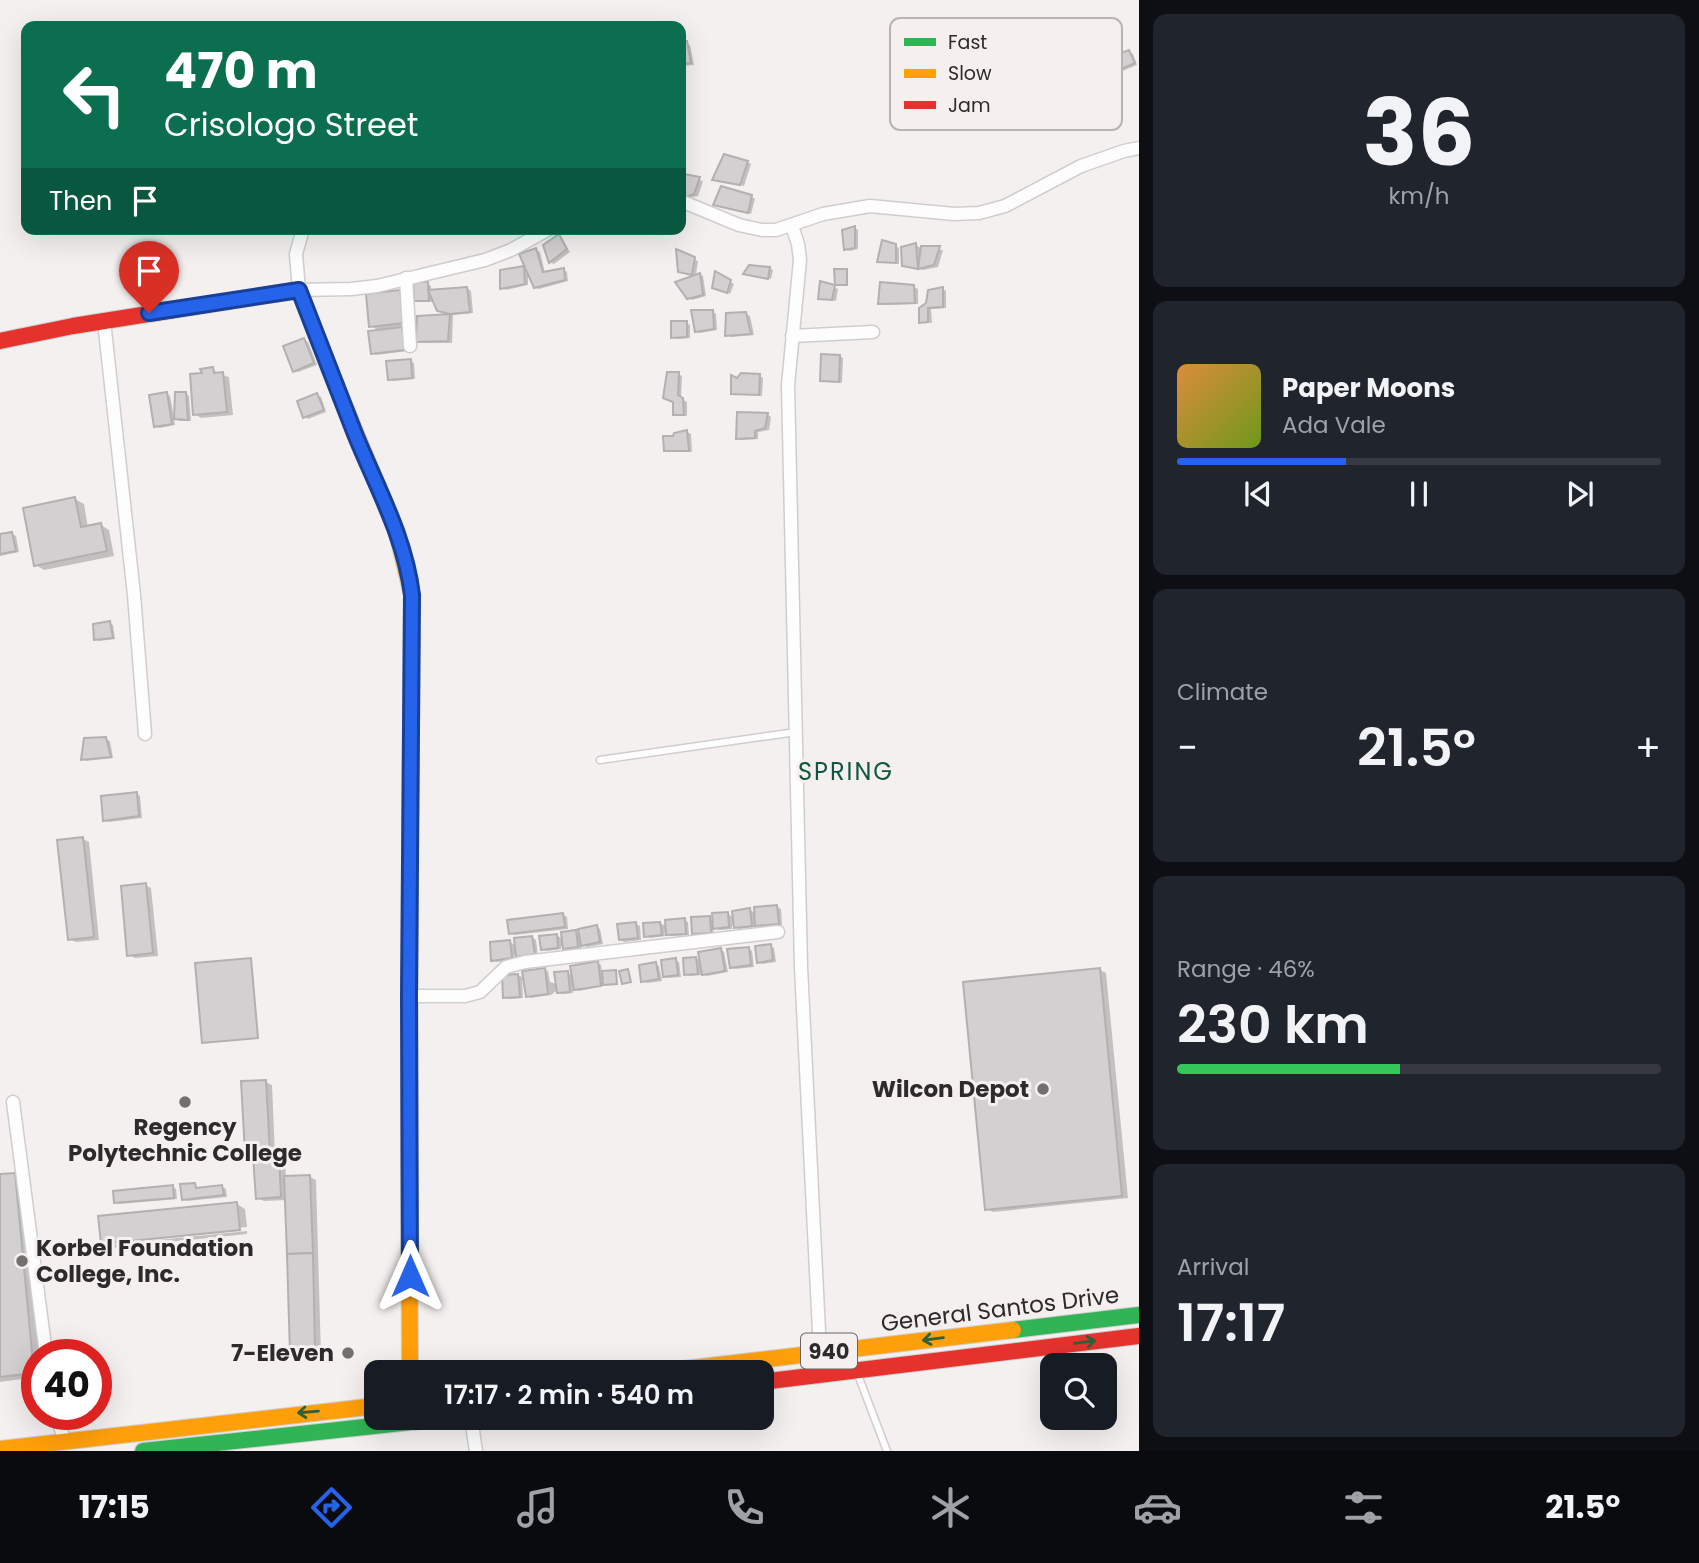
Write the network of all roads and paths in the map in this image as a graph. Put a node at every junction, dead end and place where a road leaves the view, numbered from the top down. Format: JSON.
{"nodes":[{"id":1,"x":1139,"y":148,"type":"edge"},
{"id":2,"x":686,"y":203,"type":"edge"},
{"id":3,"x":792,"y":226,"type":"junction"},
{"id":4,"x":301,"y":235,"type":"edge"},
{"id":5,"x":538,"y":235,"type":"edge"},
{"id":6,"x":406,"y":278,"type":"junction"},
{"id":7,"x":299,"y":290,"type":"junction"},
{"id":8,"x":104,"y":321,"type":"junction"},
{"id":9,"x":873,"y":332,"type":"dead end"},
{"id":10,"x":792,"y":336,"type":"junction"},
{"id":11,"x":0,"y":341,"type":"edge"},
{"id":12,"x":410,"y":346,"type":"dead end"},
{"id":13,"x":796,"y":732,"type":"junction"},
{"id":14,"x":145,"y":734,"type":"dead end"},
{"id":15,"x":600,"y":760,"type":"dead end"},
{"id":16,"x":778,"y":932,"type":"dead end"},
{"id":17,"x":409,"y":996,"type":"junction"},
{"id":18,"x":13,"y":1102,"type":"dead end"},
{"id":19,"x":1139,"y":1315,"type":"edge"},
{"id":20,"x":1139,"y":1336,"type":"edge"},
{"id":21,"x":44,"y":1339,"type":"edge"},
{"id":22,"x":820,"y":1352,"type":"junction"},
{"id":23,"x":410,"y":1360,"type":"edge"},
{"id":24,"x":755,"y":1360,"type":"edge"},
{"id":25,"x":856,"y":1370,"type":"junction"},
{"id":26,"x":774,"y":1380,"type":"edge"},
{"id":27,"x":364,"y":1407,"type":"edge"},
{"id":28,"x":364,"y":1428,"type":"edge"},
{"id":29,"x":61,"y":1430,"type":"edge"},
{"id":30,"x":473,"y":1430,"type":"edge"},
{"id":31,"x":65,"y":1442,"type":"junction"},
{"id":32,"x":190,"y":1448,"type":"edge"},
{"id":33,"x":0,"y":1449,"type":"edge"},
{"id":34,"x":143,"y":1451,"type":"edge"},
{"id":35,"x":476,"y":1451,"type":"edge"},
{"id":36,"x":887,"y":1451,"type":"edge"}],
"edges":[{"from":1,"to":3,"type":"street"},
{"from":2,"to":3,"type":"street"},
{"from":3,"to":10,"type":"street"},
{"from":4,"to":7,"type":"street"},
{"from":5,"to":6,"type":"street"},
{"from":6,"to":7,"type":"street"},
{"from":6,"to":12,"type":"street"},
{"from":7,"to":8,"type":"main road"},
{"from":7,"to":17,"type":"main road"},
{"from":8,"to":11,"type":"main road"},
{"from":8,"to":14,"type":"street"},
{"from":9,"to":10,"type":"street"},
{"from":10,"to":13,"type":"street"},
{"from":13,"to":15,"type":"lane"},
{"from":13,"to":22,"type":"street"},
{"from":16,"to":17,"type":"street"},
{"from":17,"to":23,"type":"main road"},
{"from":18,"to":21,"type":"street"},
{"from":19,"to":22,"type":"main road","name":"General Santos Drive","number":"940","one_way":true},
{"from":25,"to":20,"type":"main road","name":"General Santos Drive","number":"940","one_way":true},
{"from":22,"to":24,"type":"main road","name":"General Santos Drive","number":"940"},
{"from":25,"to":26,"type":"main road","name":"General Santos Drive","number":"940"},
{"from":25,"to":36,"type":"lane"},
{"from":27,"to":31,"type":"main road","one_way":true},
{"from":28,"to":32,"type":"main road"},
{"from":29,"to":31,"type":"street"},
{"from":30,"to":35,"type":"street"},
{"from":31,"to":33,"type":"main road"},
{"from":32,"to":34,"type":"main road"}]}
